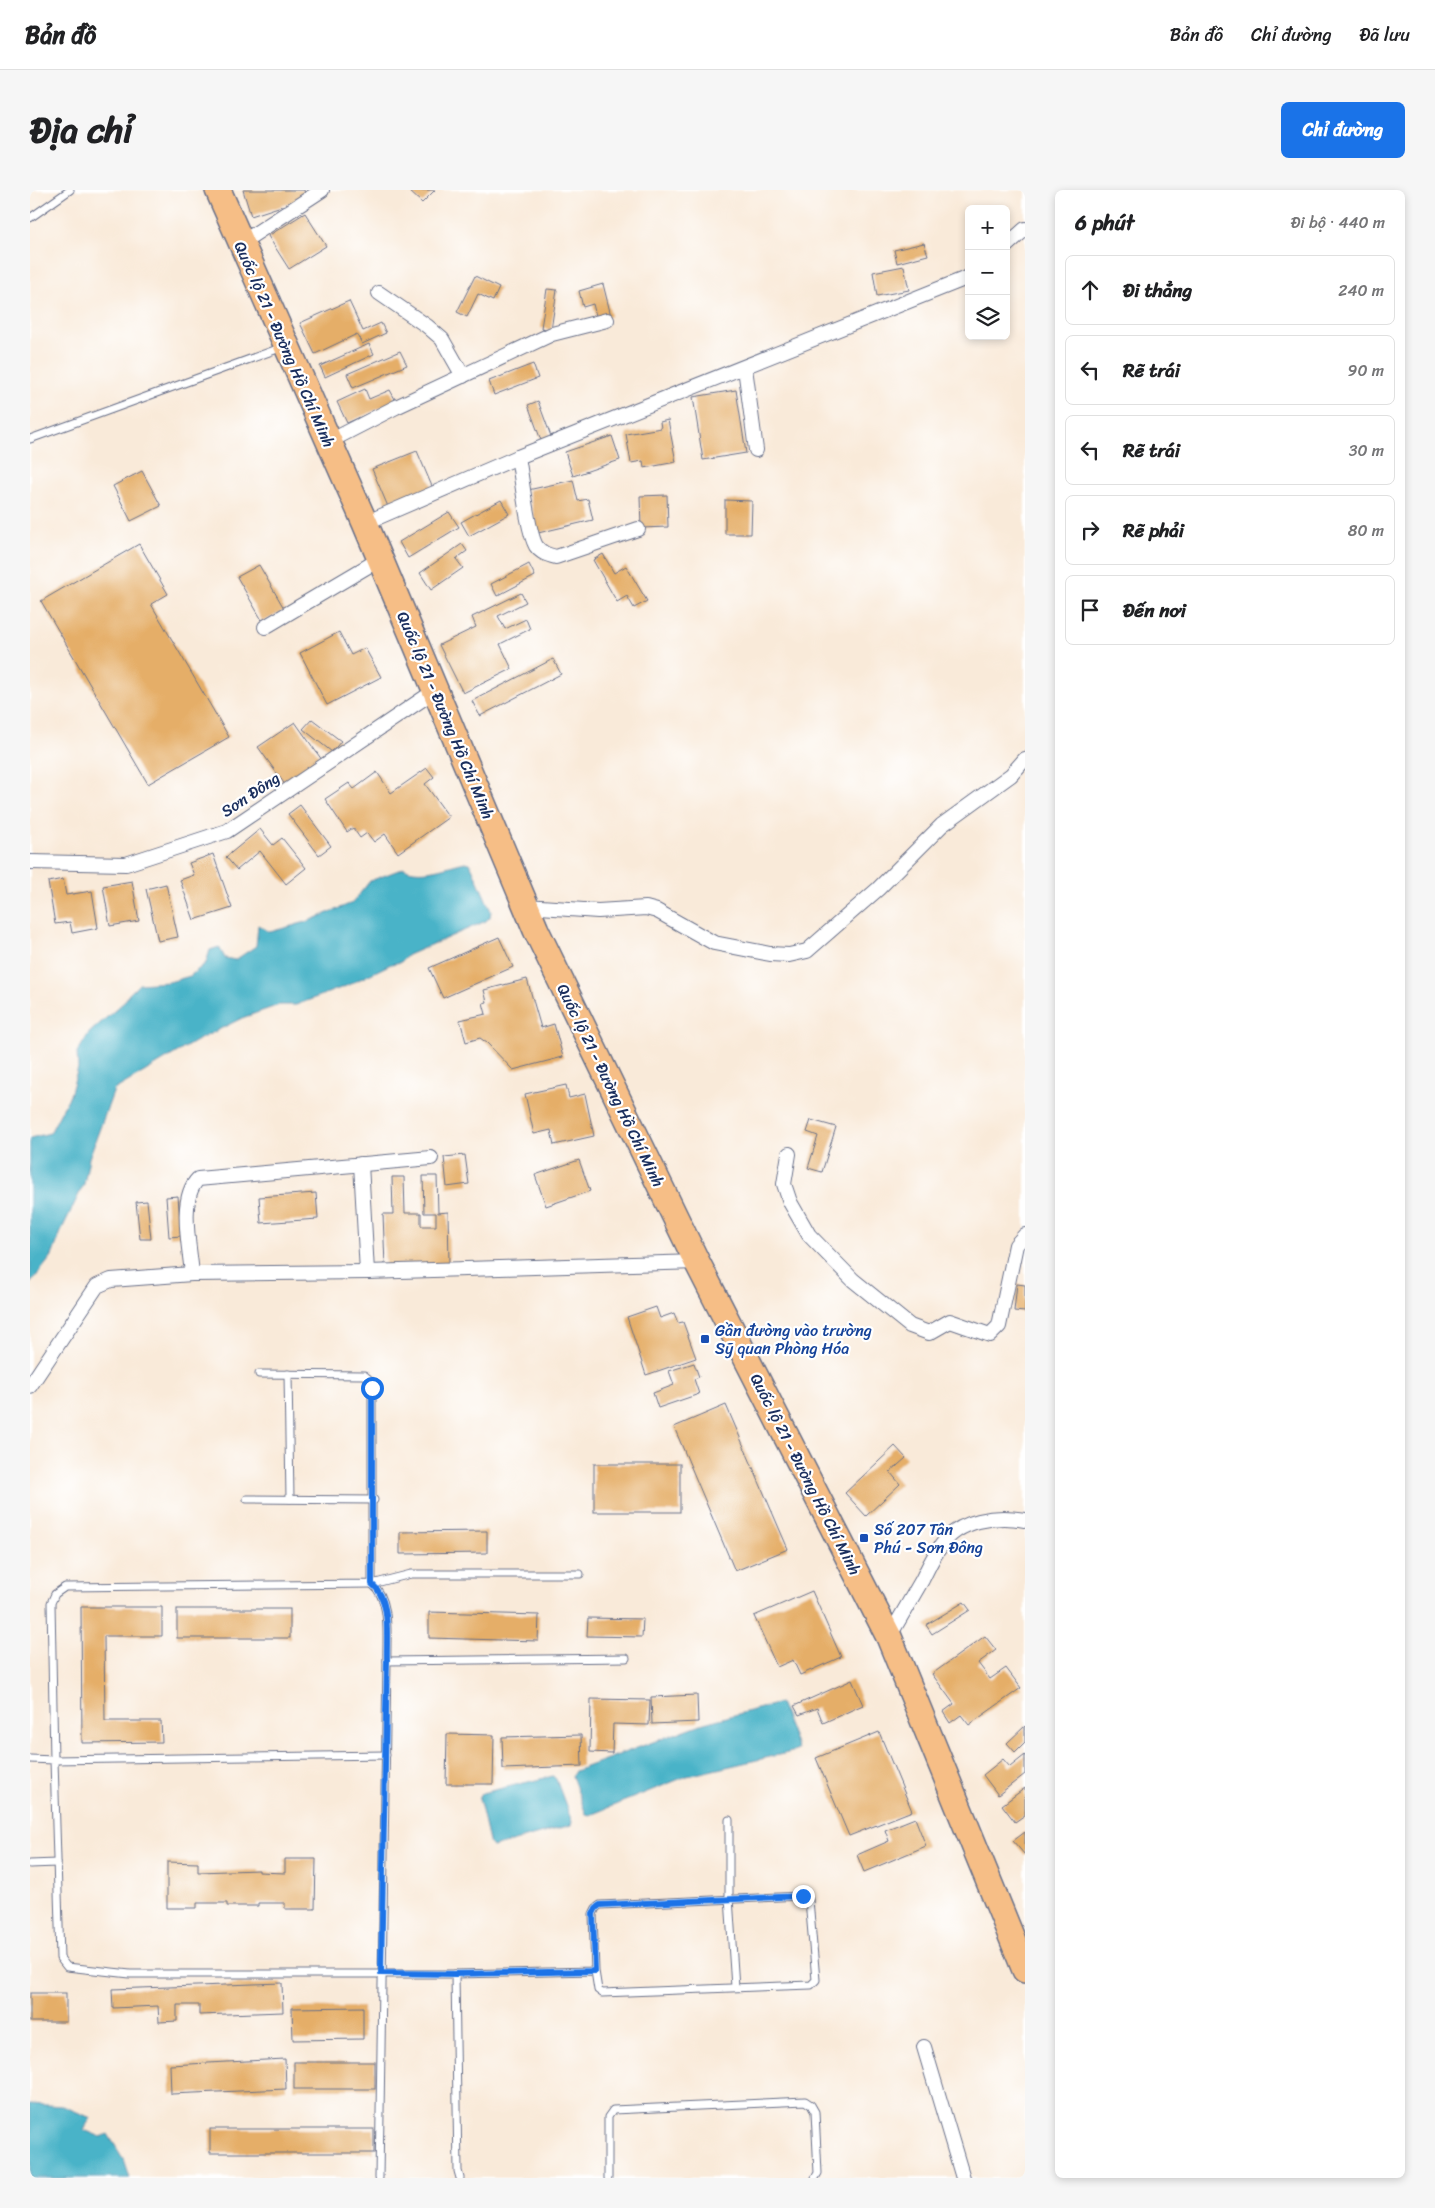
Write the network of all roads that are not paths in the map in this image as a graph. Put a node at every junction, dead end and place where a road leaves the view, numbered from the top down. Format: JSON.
{"nodes":[{"id":1,"x":70,"y":190,"type":"edge"},
{"id":2,"x":218,"y":190,"type":"edge"},
{"id":3,"x":322,"y":190,"type":"edge"},
{"id":4,"x":30,"y":218,"type":"edge"},
{"id":5,"x":1025,"y":229,"type":"edge"},
{"id":6,"x":1010,"y":242,"type":"edge"},
{"id":7,"x":241,"y":243,"type":"junction"},
{"id":8,"x":965,"y":279,"type":"edge"},
{"id":9,"x":379,"y":293,"type":"dead end"},
{"id":10,"x":607,"y":320,"type":"dead end"},
{"id":11,"x":286,"y":346,"type":"junction"},
{"id":12,"x":744,"y":368,"type":"junction"},
{"id":13,"x":463,"y":376,"type":"junction"},
{"id":14,"x":30,"y":439,"type":"edge"},
{"id":15,"x":328,"y":442,"type":"junction"},
{"id":16,"x":756,"y":450,"type":"dead end"},
{"id":17,"x":518,"y":457,"type":"junction"},
{"id":18,"x":365,"y":524,"type":"junction"},
{"id":19,"x":638,"y":529,"type":"dead end"},
{"id":20,"x":380,"y":559,"type":"junction"},
{"id":21,"x":265,"y":627,"type":"dead end"},
{"id":22,"x":436,"y":690,"type":"junction"},
{"id":23,"x":1025,"y":759,"type":"edge"},
{"id":24,"x":30,"y":862,"type":"edge"},
{"id":25,"x":526,"y":906,"type":"junction"},
{"id":26,"x":788,"y":1154,"type":"dead end"},
{"id":27,"x":431,"y":1158,"type":"dead end"},
{"id":28,"x":361,"y":1164,"type":"junction"},
{"id":29,"x":1025,"y":1235,"type":"edge"},
{"id":30,"x":697,"y":1262,"type":"junction"},
{"id":31,"x":367,"y":1272,"type":"junction"},
{"id":32,"x":192,"y":1274,"type":"junction"},
{"id":33,"x":259,"y":1374,"type":"dead end"},
{"id":34,"x":288,"y":1374,"type":"junction"},
{"id":35,"x":30,"y":1386,"type":"edge"},
{"id":36,"x":290,"y":1498,"type":"junction"},
{"id":37,"x":248,"y":1499,"type":"dead end"},
{"id":38,"x":374,"y":1500,"type":"junction"},
{"id":39,"x":1025,"y":1520,"type":"edge"},
{"id":40,"x":580,"y":1574,"type":"dead end"},
{"id":41,"x":372,"y":1584,"type":"junction"},
{"id":42,"x":889,"y":1637,"type":"junction"},
{"id":43,"x":626,"y":1658,"type":"dead end"},
{"id":44,"x":387,"y":1661,"type":"junction"},
{"id":45,"x":386,"y":1756,"type":"junction"},
{"id":46,"x":30,"y":1759,"type":"edge"},
{"id":47,"x":54,"y":1760,"type":"junction"},
{"id":48,"x":729,"y":1820,"type":"dead end"},
{"id":49,"x":57,"y":1863,"type":"junction"},
{"id":50,"x":30,"y":1864,"type":"edge"},
{"id":51,"x":729,"y":1898,"type":"junction"},
{"id":52,"x":1025,"y":1970,"type":"edge"},
{"id":53,"x":595,"y":1971,"type":"junction"},
{"id":54,"x":381,"y":1973,"type":"junction"},
{"id":55,"x":455,"y":1974,"type":"junction"},
{"id":56,"x":735,"y":1987,"type":"junction"},
{"id":57,"x":924,"y":2047,"type":"dead end"},
{"id":58,"x":379,"y":2178,"type":"edge"},
{"id":59,"x":460,"y":2178,"type":"edge"},
{"id":60,"x":608,"y":2178,"type":"edge"},
{"id":61,"x":815,"y":2178,"type":"edge"},
{"id":62,"x":963,"y":2178,"type":"edge"}],
"edges":[{"from":1,"to":4,"type":"lane"},
{"from":2,"to":7,"type":"highway","name":"Quốc lộ 21 - Đường Hồ Chí Minh"},
{"from":3,"to":7,"type":"street"},
{"from":5,"to":6,"type":"street"},
{"from":7,"to":11,"type":"highway","name":"Quốc lộ 21 - Đường Hồ Chí Minh"},
{"from":8,"to":12,"type":"street"},
{"from":9,"to":13,"type":"street"},
{"from":10,"to":13,"type":"street"},
{"from":11,"to":14,"type":"lane"},
{"from":11,"to":15,"type":"highway","name":"Quốc lộ 21 - Đường Hồ Chí Minh"},
{"from":12,"to":16,"type":"street"},
{"from":12,"to":17,"type":"street"},
{"from":13,"to":15,"type":"street"},
{"from":15,"to":18,"type":"highway","name":"Quốc lộ 21 - Đường Hồ Chí Minh"},
{"from":17,"to":18,"type":"street"},
{"from":17,"to":19,"type":"street"},
{"from":18,"to":20,"type":"highway","name":"Quốc lộ 21 - Đường Hồ Chí Minh"},
{"from":20,"to":21,"type":"street"},
{"from":20,"to":22,"type":"highway","name":"Quốc lộ 21 - Đường Hồ Chí Minh"},
{"from":22,"to":24,"type":"street","name":"Sơn Đông"},
{"from":22,"to":25,"type":"highway","name":"Quốc lộ 21 - Đường Hồ Chí Minh"},
{"from":23,"to":25,"type":"street"},
{"from":25,"to":30,"type":"highway","name":"Quốc lộ 21 - Đường Hồ Chí Minh"},
{"from":26,"to":29,"type":"street"},
{"from":27,"to":28,"type":"street"},
{"from":28,"to":31,"type":"street"},
{"from":28,"to":32,"type":"street"},
{"from":30,"to":31,"type":"street"},
{"from":30,"to":42,"type":"highway","name":"Quốc lộ 21 - Đường Hồ Chí Minh"},
{"from":31,"to":32,"type":"street"},
{"from":32,"to":35,"type":"street"},
{"from":33,"to":34,"type":"lane"},
{"from":34,"to":36,"type":"lane"},
{"from":34,"to":38,"type":"lane"},
{"from":36,"to":37,"type":"lane"},
{"from":36,"to":38,"type":"lane"},
{"from":38,"to":41,"type":"lane"},
{"from":39,"to":42,"type":"street"},
{"from":40,"to":41,"type":"lane"},
{"from":41,"to":44,"type":"lane"},
{"from":41,"to":47,"type":"lane"},
{"from":42,"to":52,"type":"highway","name":"Quốc lộ 21 - Đường Hồ Chí Minh"},
{"from":43,"to":44,"type":"lane"},
{"from":44,"to":45,"type":"lane"},
{"from":45,"to":47,"type":"lane"},
{"from":45,"to":54,"type":"lane"},
{"from":46,"to":47,"type":"lane"},
{"from":47,"to":49,"type":"lane"},
{"from":48,"to":51,"type":"lane"},
{"from":49,"to":50,"type":"lane"},
{"from":49,"to":54,"type":"lane"},
{"from":51,"to":53,"type":"lane"},
{"from":51,"to":56,"type":"lane"},
{"from":51,"to":56,"type":"lane"},
{"from":53,"to":55,"type":"lane"},
{"from":53,"to":56,"type":"lane"},
{"from":54,"to":55,"type":"lane"},
{"from":54,"to":58,"type":"lane"},
{"from":55,"to":59,"type":"lane"},
{"from":57,"to":62,"type":"street"},
{"from":60,"to":61,"type":"lane"}]}
